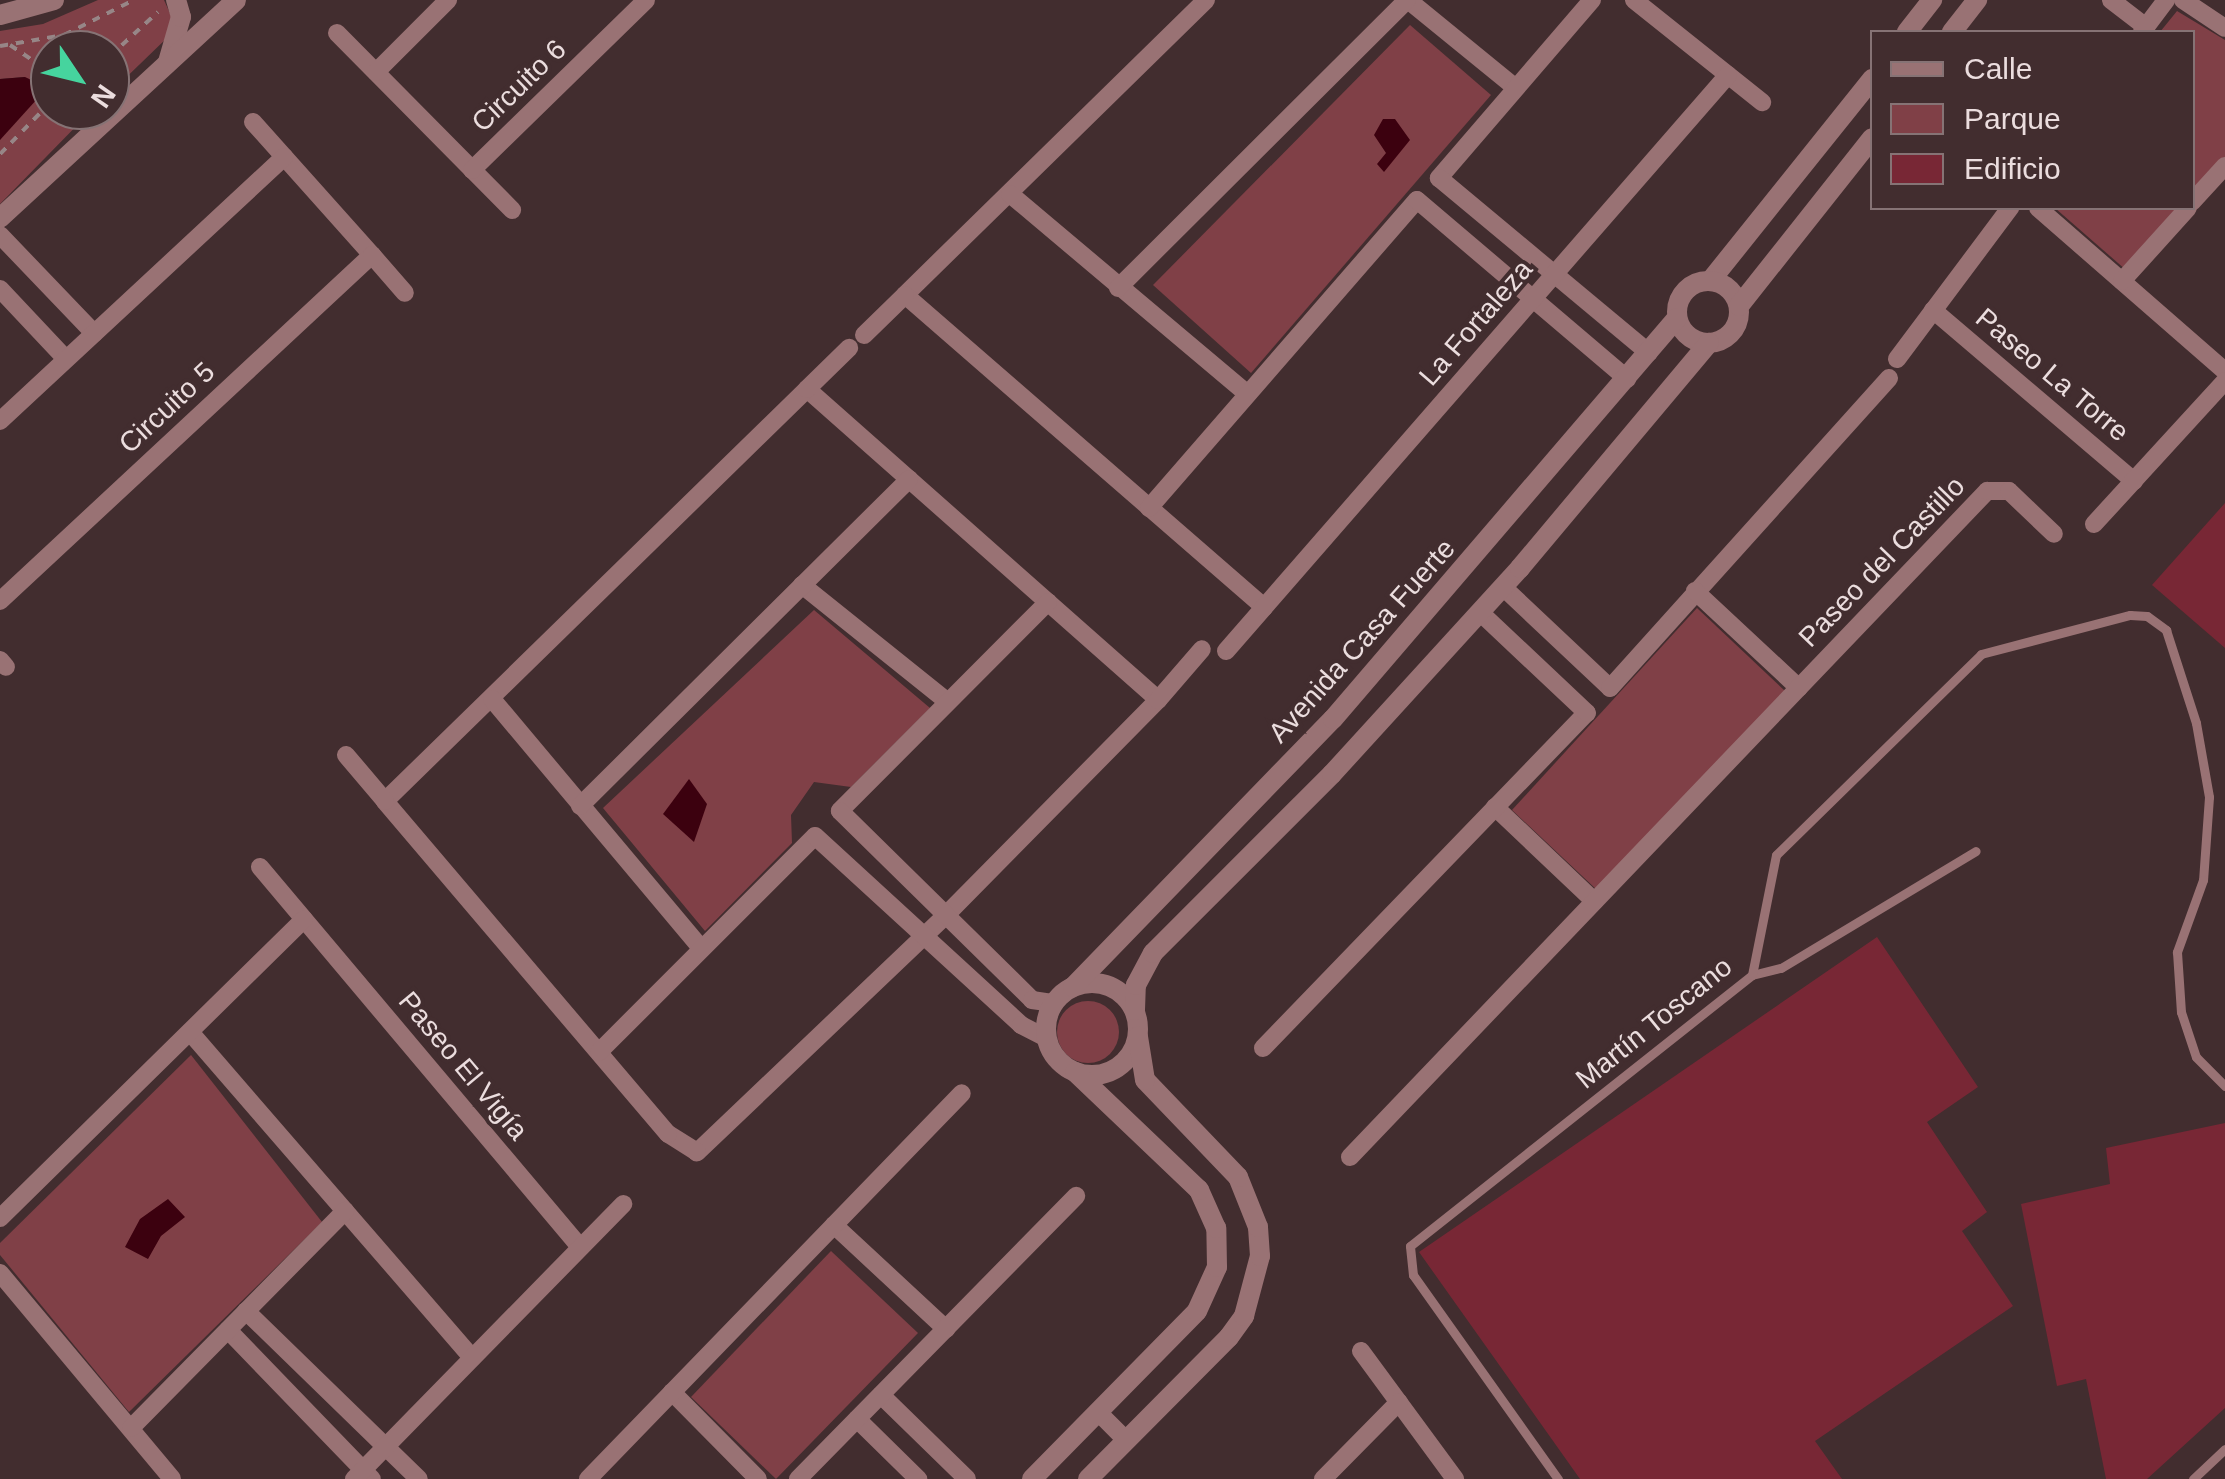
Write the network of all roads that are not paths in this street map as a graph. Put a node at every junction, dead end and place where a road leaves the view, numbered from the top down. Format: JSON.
{"nodes":[{"id":1,"x":54,"y":0,"type":"edge"},
{"id":2,"x":236,"y":0,"type":"edge"},
{"id":3,"x":448,"y":0,"type":"edge"},
{"id":4,"x":646,"y":0,"type":"edge"},
{"id":5,"x":1206,"y":0,"type":"edge"},
{"id":6,"x":1408,"y":0,"type":"edge"},
{"id":7,"x":1592,"y":0,"type":"edge"},
{"id":8,"x":1634,"y":0,"type":"edge"},
{"id":9,"x":1932,"y":0,"type":"edge"},
{"id":10,"x":1977,"y":0,"type":"edge"},
{"id":11,"x":2111,"y":0,"type":"edge"},
{"id":12,"x":2166,"y":0,"type":"edge"},
{"id":13,"x":2183,"y":0,"type":"edge"},
{"id":14,"x":170,"y":3,"type":"edge"},
{"id":15,"x":0,"y":15,"type":"edge"},
{"id":16,"x":2225,"y":28,"type":"edge"},
{"id":17,"x":1910,"y":30,"type":"edge"},
{"id":18,"x":1954,"y":30,"type":"edge"},
{"id":19,"x":2144,"y":30,"type":"edge"},
{"id":20,"x":337,"y":33,"type":"dead end"},
{"id":21,"x":168,"y":64,"type":"junction"},
{"id":22,"x":376,"y":72,"type":"junction"},
{"id":23,"x":1728,"y":74,"type":"junction"},
{"id":24,"x":1870,"y":81,"type":"edge"},
{"id":25,"x":1516,"y":88,"type":"junction"},
{"id":26,"x":1762,"y":102,"type":"dead end"},
{"id":27,"x":253,"y":122,"type":"dead end"},
{"id":28,"x":1870,"y":141,"type":"edge"},
{"id":29,"x":284,"y":157,"type":"junction"},
{"id":30,"x":2225,"y":166,"type":"edge"},
{"id":31,"x":472,"y":170,"type":"junction"},
{"id":32,"x":1010,"y":194,"type":"junction"},
{"id":33,"x":2195,"y":199,"type":"edge"},
{"id":34,"x":512,"y":210,"type":"dead end"},
{"id":35,"x":2009,"y":210,"type":"edge"},
{"id":36,"x":2040,"y":210,"type":"edge"},
{"id":37,"x":2186,"y":210,"type":"edge"},
{"id":38,"x":0,"y":218,"type":"edge"},
{"id":39,"x":0,"y":235,"type":"edge"},
{"id":40,"x":372,"y":255,"type":"junction"},
{"id":41,"x":1556,"y":272,"type":"junction"},
{"id":42,"x":1711,"y":280,"type":"junction"},
{"id":43,"x":2122,"y":281,"type":"junction"},
{"id":44,"x":1118,"y":288,"type":"junction"},
{"id":45,"x":0,"y":289,"type":"edge"},
{"id":46,"x":405,"y":293,"type":"dead end"},
{"id":47,"x":905,"y":295,"type":"junction"},
{"id":48,"x":1534,"y":299,"type":"junction"},
{"id":49,"x":1739,"y":306,"type":"junction"},
{"id":50,"x":1934,"y":310,"type":"junction"},
{"id":51,"x":1678,"y":318,"type":"junction"},
{"id":52,"x":94,"y":333,"type":"junction"},
{"id":53,"x":864,"y":335,"type":"dead end"},
{"id":54,"x":1709,"y":343,"type":"junction"},
{"id":55,"x":849,"y":348,"type":"dead end"},
{"id":56,"x":1649,"y":353,"type":"junction"},
{"id":57,"x":66,"y":359,"type":"junction"},
{"id":58,"x":1897,"y":359,"type":"dead end"},
{"id":59,"x":2225,"y":372,"type":"edge"},
{"id":60,"x":1889,"y":378,"type":"dead end"},
{"id":61,"x":1626,"y":379,"type":"junction"},
{"id":62,"x":2225,"y":381,"type":"edge"},
{"id":63,"x":806,"y":389,"type":"junction"},
{"id":64,"x":1245,"y":392,"type":"junction"},
{"id":65,"x":0,"y":421,"type":"edge"},
{"id":66,"x":909,"y":479,"type":"junction"},
{"id":67,"x":2134,"y":481,"type":"junction"},
{"id":68,"x":1149,"y":508,"type":"junction"},
{"id":69,"x":2094,"y":524,"type":"dead end"},
{"id":70,"x":2054,"y":534,"type":"dead end"},
{"id":71,"x":802,"y":585,"type":"junction"},
{"id":72,"x":1503,"y":587,"type":"junction"},
{"id":73,"x":1695,"y":591,"type":"junction"},
{"id":74,"x":0,"y":601,"type":"edge"},
{"id":75,"x":1048,"y":602,"type":"junction"},
{"id":76,"x":1264,"y":607,"type":"junction"},
{"id":77,"x":1480,"y":612,"type":"junction"},
{"id":78,"x":1202,"y":648,"type":"dead end"},
{"id":79,"x":1226,"y":651,"type":"dead end"},
{"id":80,"x":1798,"y":688,"type":"junction"},
{"id":81,"x":492,"y":699,"type":"junction"},
{"id":82,"x":1158,"y":700,"type":"junction"},
{"id":83,"x":948,"y":702,"type":"junction"},
{"id":84,"x":346,"y":756,"type":"dead end"},
{"id":85,"x":385,"y":801,"type":"junction"},
{"id":86,"x":580,"y":806,"type":"junction"},
{"id":87,"x":1496,"y":807,"type":"junction"},
{"id":88,"x":1976,"y":852,"type":"dead end"},
{"id":89,"x":260,"y":867,"type":"dead end"},
{"id":90,"x":1594,"y":902,"type":"junction"},
{"id":91,"x":944,"y":918,"type":"junction"},
{"id":92,"x":304,"y":920,"type":"junction"},
{"id":93,"x":922,"y":936,"type":"junction"},
{"id":94,"x":702,"y":949,"type":"junction"},
{"id":95,"x":1752,"y":975,"type":"junction"},
{"id":96,"x":1073,"y":986,"type":"junction"},
{"id":97,"x":1054,"y":1003,"type":"junction"},
{"id":98,"x":1135,"y":1010,"type":"junction"},
{"id":99,"x":190,"y":1032,"type":"junction"},
{"id":100,"x":1047,"y":1038,"type":"junction"},
{"id":101,"x":1138,"y":1038,"type":"junction"},
{"id":102,"x":1263,"y":1048,"type":"dead end"},
{"id":103,"x":599,"y":1052,"type":"junction"},
{"id":104,"x":1074,"y":1072,"type":"junction"},
{"id":105,"x":2225,"y":1086,"type":"edge"},
{"id":106,"x":962,"y":1093,"type":"dead end"},
{"id":107,"x":1350,"y":1156,"type":"dead end"},
{"id":108,"x":1076,"y":1196,"type":"dead end"},
{"id":109,"x":623,"y":1204,"type":"dead end"},
{"id":110,"x":344,"y":1211,"type":"junction"},
{"id":111,"x":0,"y":1218,"type":"edge"},
{"id":112,"x":834,"y":1225,"type":"junction"},
{"id":113,"x":580,"y":1247,"type":"junction"},
{"id":114,"x":0,"y":1274,"type":"edge"},
{"id":115,"x":246,"y":1311,"type":"junction"},
{"id":116,"x":946,"y":1328,"type":"junction"},
{"id":117,"x":228,"y":1330,"type":"junction"},
{"id":118,"x":1361,"y":1351,"type":"dead end"},
{"id":119,"x":472,"y":1358,"type":"junction"},
{"id":120,"x":672,"y":1392,"type":"junction"},
{"id":121,"x":880,"y":1395,"type":"junction"},
{"id":122,"x":1398,"y":1402,"type":"junction"},
{"id":123,"x":1098,"y":1412,"type":"junction"},
{"id":124,"x":857,"y":1418,"type":"junction"},
{"id":125,"x":132,"y":1428,"type":"junction"},
{"id":126,"x":1126,"y":1440,"type":"junction"},
{"id":127,"x":386,"y":1446,"type":"junction"},
{"id":128,"x":2225,"y":1449,"type":"edge"},
{"id":129,"x":363,"y":1476,"type":"edge"},
{"id":130,"x":172,"y":1479,"type":"edge"},
{"id":131,"x":420,"y":1479,"type":"edge"},
{"id":132,"x":588,"y":1479,"type":"edge"},
{"id":133,"x":758,"y":1479,"type":"edge"},
{"id":134,"x":798,"y":1479,"type":"edge"},
{"id":135,"x":918,"y":1479,"type":"edge"},
{"id":136,"x":966,"y":1479,"type":"edge"},
{"id":137,"x":1032,"y":1479,"type":"edge"},
{"id":138,"x":1088,"y":1479,"type":"edge"},
{"id":139,"x":1323,"y":1479,"type":"edge"},
{"id":140,"x":1455,"y":1479,"type":"edge"},
{"id":141,"x":1558,"y":1479,"type":"edge"},
{"id":142,"x":2192,"y":1479,"type":"edge"}],
"edges":[{"from":1,"to":15,"type":"street"},
{"from":2,"to":21,"type":"street"},
{"from":3,"to":22,"type":"street"},
{"from":4,"to":31,"type":"street","name":"Circuito 6"},
{"from":5,"to":32,"type":"street"},
{"from":6,"to":25,"type":"street"},
{"from":6,"to":44,"type":"street"},
{"from":7,"to":25,"type":"street"},
{"from":8,"to":23,"type":"street"},
{"from":9,"to":17,"type":"street"},
{"from":10,"to":18,"type":"street"},
{"from":11,"to":19,"type":"street"},
{"from":12,"to":19,"type":"street"},
{"from":13,"to":16,"type":"street"},
{"from":14,"to":21,"type":"street"},
{"from":20,"to":22,"type":"street","name":"Circuito 6"},
{"from":21,"to":38,"type":"street"},
{"from":22,"to":31,"type":"street","name":"Circuito 6"},
{"from":23,"to":26,"type":"street"},
{"from":23,"to":41,"type":"street","name":"La Fortaleza"},
{"from":24,"to":42,"type":"street"},
{"from":25,"to":41,"type":"street"},
{"from":27,"to":29,"type":"street"},
{"from":28,"to":49,"type":"street"},
{"from":29,"to":40,"type":"street"},
{"from":29,"to":52,"type":"street"},
{"from":30,"to":33,"type":"street"},
{"from":31,"to":34,"type":"street","name":"Circuito 6"},
{"from":32,"to":44,"type":"street"},
{"from":32,"to":47,"type":"street"},
{"from":35,"to":50,"type":"street","name":"Paseo La Torre"},
{"from":36,"to":43,"type":"street"},
{"from":37,"to":43,"type":"street"},
{"from":39,"to":52,"type":"street"},
{"from":40,"to":46,"type":"street"},
{"from":40,"to":74,"type":"street","name":"Circuito 5"},
{"from":41,"to":48,"type":"street","name":"La Fortaleza"},
{"from":41,"to":56,"type":"street"},
{"from":42,"to":49,"type":"street"},
{"from":42,"to":51,"type":"street"},
{"from":43,"to":59,"type":"street"},
{"from":44,"to":64,"type":"street"},
{"from":45,"to":57,"type":"street"},
{"from":47,"to":53,"type":"street"},
{"from":47,"to":68,"type":"street"},
{"from":48,"to":61,"type":"street"},
{"from":48,"to":64,"type":"street"},
{"from":48,"to":76,"type":"street","name":"La Fortaleza"},
{"from":49,"to":54,"type":"street"},
{"from":50,"to":58,"type":"street","name":"Paseo La Torre"},
{"from":50,"to":67,"type":"street","name":"Paseo La Torre"},
{"from":51,"to":54,"type":"street"},
{"from":51,"to":56,"type":"street","name":"Avenida Casa Fuerte"},
{"from":52,"to":57,"type":"street"},
{"from":54,"to":72,"type":"street"},
{"from":55,"to":63,"type":"street"},
{"from":56,"to":61,"type":"street","name":"Avenida Casa Fuerte"},
{"from":57,"to":65,"type":"street"},
{"from":60,"to":73,"type":"street"},
{"from":61,"to":96,"type":"street","name":"Avenida Casa Fuerte"},
{"from":62,"to":67,"type":"street","name":"Paseo La Torre"},
{"from":63,"to":66,"type":"street"},
{"from":63,"to":81,"type":"street"},
{"from":64,"to":68,"type":"street"},
{"from":66,"to":71,"type":"street"},
{"from":66,"to":75,"type":"street"},
{"from":67,"to":69,"type":"street","name":"Paseo La Torre"},
{"from":68,"to":76,"type":"street"},
{"from":70,"to":80,"type":"street","name":"Paseo del Castillo"},
{"from":71,"to":83,"type":"street"},
{"from":71,"to":86,"type":"street"},
{"from":72,"to":73,"type":"street"},
{"from":72,"to":77,"type":"street"},
{"from":73,"to":80,"type":"street","name":"Paseo del Castillo"},
{"from":75,"to":82,"type":"street"},
{"from":75,"to":83,"type":"street"},
{"from":76,"to":79,"type":"street","name":"La Fortaleza"},
{"from":77,"to":87,"type":"street"},
{"from":77,"to":98,"type":"street"},
{"from":78,"to":82,"type":"street"},
{"from":80,"to":90,"type":"street","name":"Paseo del Castillo"},
{"from":81,"to":85,"type":"street"},
{"from":81,"to":86,"type":"street"},
{"from":82,"to":91,"type":"street"},
{"from":83,"to":91,"type":"street"},
{"from":84,"to":85,"type":"street"},
{"from":85,"to":103,"type":"street"},
{"from":86,"to":94,"type":"street"},
{"from":87,"to":90,"type":"street"},
{"from":87,"to":102,"type":"street"},
{"from":88,"to":95,"type":"lane"},
{"from":89,"to":92,"type":"street","name":"Paseo El Vigía"},
{"from":90,"to":107,"type":"street","name":"Paseo del Castillo"},
{"from":91,"to":93,"type":"street"},
{"from":91,"to":97,"type":"street"},
{"from":92,"to":99,"type":"street"},
{"from":92,"to":113,"type":"street","name":"Paseo El Vigía"},
{"from":93,"to":94,"type":"street"},
{"from":93,"to":100,"type":"street"},
{"from":93,"to":103,"type":"street"},
{"from":94,"to":103,"type":"street"},
{"from":95,"to":105,"type":"lane","name":"Martín Toscano"},
{"from":95,"to":141,"type":"lane","name":"Martín Toscano"},
{"from":96,"to":97,"type":"street"},
{"from":96,"to":98,"type":"street"},
{"from":97,"to":100,"type":"street"},
{"from":98,"to":101,"type":"street"},
{"from":99,"to":110,"type":"street"},
{"from":99,"to":111,"type":"street"},
{"from":100,"to":104,"type":"street"},
{"from":101,"to":104,"type":"street"},
{"from":101,"to":126,"type":"street"},
{"from":104,"to":123,"type":"street"},
{"from":106,"to":112,"type":"street"},
{"from":108,"to":116,"type":"street"},
{"from":109,"to":113,"type":"street"},
{"from":110,"to":115,"type":"street"},
{"from":110,"to":119,"type":"street"},
{"from":112,"to":116,"type":"street"},
{"from":112,"to":120,"type":"street"},
{"from":113,"to":119,"type":"street"},
{"from":114,"to":125,"type":"street"},
{"from":115,"to":117,"type":"street"},
{"from":115,"to":127,"type":"street"},
{"from":116,"to":121,"type":"street"},
{"from":117,"to":125,"type":"street"},
{"from":117,"to":129,"type":"street"},
{"from":118,"to":122,"type":"street"},
{"from":119,"to":127,"type":"street"},
{"from":120,"to":132,"type":"street"},
{"from":120,"to":133,"type":"street"},
{"from":121,"to":124,"type":"street"},
{"from":121,"to":136,"type":"street"},
{"from":122,"to":139,"type":"street"},
{"from":122,"to":140,"type":"street"},
{"from":123,"to":126,"type":"street"},
{"from":123,"to":137,"type":"street"},
{"from":124,"to":134,"type":"street"},
{"from":124,"to":135,"type":"street"},
{"from":125,"to":130,"type":"street"},
{"from":126,"to":138,"type":"street"},
{"from":127,"to":129,"type":"street"},
{"from":127,"to":131,"type":"street"},
{"from":128,"to":142,"type":"lane"}]}
